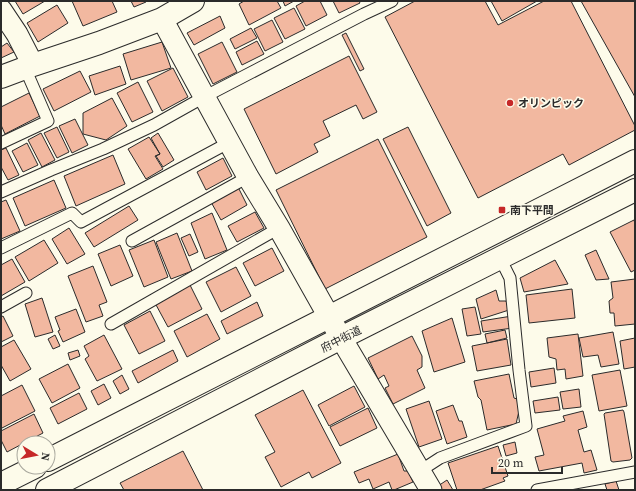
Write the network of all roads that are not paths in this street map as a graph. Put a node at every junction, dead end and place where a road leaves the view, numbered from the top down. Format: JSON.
{"nodes":[{"id":1,"x":194,"y":1,"type":"edge"},
{"id":2,"x":392,"y":1,"type":"edge"},
{"id":3,"x":1,"y":10,"type":"edge"},
{"id":4,"x":162,"y":19,"type":"junction"},
{"id":5,"x":29,"y":66,"type":"junction"},
{"id":6,"x":1,"y":77,"type":"edge"},
{"id":7,"x":204,"y":97,"type":"junction"},
{"id":8,"x":230,"y":142,"type":"junction"},
{"id":9,"x":1,"y":143,"type":"edge"},
{"id":10,"x":635,"y":161,"type":"edge"},
{"id":11,"x":248,"y":177,"type":"junction"},
{"id":12,"x":635,"y":190,"type":"edge"},
{"id":13,"x":1,"y":192,"type":"edge"},
{"id":14,"x":279,"y":228,"type":"junction"},
{"id":15,"x":132,"y":241,"type":"dead end"},
{"id":16,"x":1,"y":248,"type":"edge"},
{"id":17,"x":500,"y":258,"type":"junction"},
{"id":18,"x":26,"y":293,"type":"dead end"},
{"id":19,"x":1,"y":307,"type":"edge"},
{"id":20,"x":330,"y":317,"type":"junction"},
{"id":21,"x":112,"y":324,"type":"dead end"},
{"id":22,"x":341,"y":338,"type":"junction"},
{"id":23,"x":56,"y":456,"type":"edge"},
{"id":24,"x":420,"y":471,"type":"junction"},
{"id":25,"x":635,"y":472,"type":"edge"},
{"id":26,"x":19,"y":475,"type":"edge"},
{"id":27,"x":1,"y":484,"type":"edge"},
{"id":28,"x":47,"y":490,"type":"edge"},
{"id":29,"x":431,"y":490,"type":"edge"},
{"id":30,"x":537,"y":490,"type":"edge"}],
"edges":[{"from":1,"to":4,"type":"main road"},
{"from":2,"to":7,"type":"lane"},
{"from":3,"to":5,"type":"street"},
{"from":4,"to":5,"type":"main road"},
{"from":4,"to":7,"type":"street"},
{"from":5,"to":6,"type":"main road"},
{"from":5,"to":9,"type":"lane"},
{"from":7,"to":8,"type":"street"},
{"from":7,"to":13,"type":"lane"},
{"from":8,"to":11,"type":"street"},
{"from":8,"to":16,"type":"lane"},
{"from":10,"to":20,"type":"main road"},
{"from":11,"to":14,"type":"street"},
{"from":11,"to":15,"type":"lane"},
{"from":12,"to":17,"type":"main road","name":"府中街道"},
{"from":14,"to":20,"type":"street"},
{"from":14,"to":21,"type":"lane"},
{"from":17,"to":22,"type":"main road","name":"府中街道"},
{"from":17,"to":24,"type":"lane"},
{"from":18,"to":19,"type":"lane"},
{"from":20,"to":22,"type":"street"},
{"from":20,"to":23,"type":"main road"},
{"from":22,"to":24,"type":"street"},
{"from":22,"to":28,"type":"main road","name":"府中街道"},
{"from":24,"to":29,"type":"street"},
{"from":25,"to":30,"type":"lane"},
{"from":26,"to":27,"type":"main road"}]}
